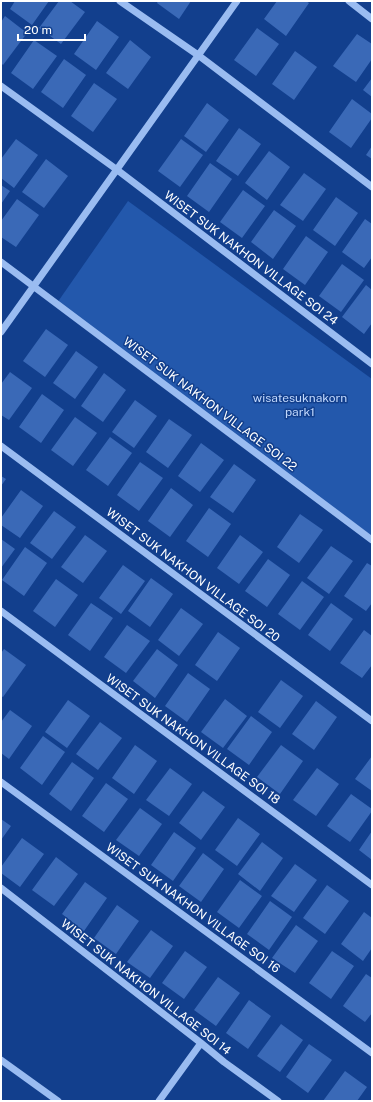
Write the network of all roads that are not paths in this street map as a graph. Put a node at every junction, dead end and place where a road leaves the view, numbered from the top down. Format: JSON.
{"nodes":[{"id":1,"x":120,"y":1,"type":"edge"},
{"id":2,"x":237,"y":1,"type":"edge"},
{"id":3,"x":349,"y":1,"type":"edge"},
{"id":4,"x":372,"y":19,"type":"edge"},
{"id":5,"x":198,"y":55,"type":"junction"},
{"id":6,"x":1,"y":86,"type":"edge"},
{"id":7,"x":116,"y":169,"type":"junction"},
{"id":8,"x":372,"y":187,"type":"edge"},
{"id":9,"x":1,"y":262,"type":"edge"},
{"id":10,"x":34,"y":286,"type":"junction"},
{"id":11,"x":1,"y":332,"type":"edge"},
{"id":12,"x":372,"y":364,"type":"edge"},
{"id":13,"x":1,"y":446,"type":"edge"},
{"id":14,"x":372,"y":540,"type":"edge"},
{"id":15,"x":1,"y":611,"type":"edge"},
{"id":16,"x":372,"y":721,"type":"edge"},
{"id":17,"x":1,"y":782,"type":"edge"},
{"id":18,"x":372,"y":885,"type":"edge"},
{"id":19,"x":1,"y":888,"type":"edge"},
{"id":20,"x":201,"y":1043,"type":"junction"},
{"id":21,"x":372,"y":1053,"type":"edge"},
{"id":22,"x":1,"y":1060,"type":"edge"},
{"id":23,"x":58,"y":1101,"type":"edge"},
{"id":24,"x":159,"y":1101,"type":"edge"},
{"id":25,"x":278,"y":1101,"type":"edge"}],
"edges":[{"from":1,"to":5,"type":"street"},
{"from":2,"to":5,"type":"street"},
{"from":3,"to":4,"type":"street"},
{"from":5,"to":7,"type":"street"},
{"from":5,"to":8,"type":"street"},
{"from":6,"to":7,"type":"street","name":"WISET SUK NAKHON VILLAGE SOI 24"},
{"from":7,"to":10,"type":"street"},
{"from":7,"to":12,"type":"street","name":"WISET SUK NAKHON VILLAGE SOI 24"},
{"from":9,"to":10,"type":"street","name":"WISET SUK NAKHON VILLAGE SOI 22"},
{"from":10,"to":11,"type":"street"},
{"from":10,"to":14,"type":"street","name":"WISET SUK NAKHON VILLAGE SOI 22"},
{"from":13,"to":16,"type":"street","name":"WISET SUK NAKHON VILLAGE SOI 20"},
{"from":15,"to":18,"type":"street","name":"WISET SUK NAKHON VILLAGE SOI 18"},
{"from":17,"to":21,"type":"street","name":"WISET SUK NAKHON VILLAGE SOI 16"},
{"from":19,"to":20,"type":"street","name":"WISET SUK NAKHON VILLAGE SOI 14"},
{"from":20,"to":24,"type":"street"},
{"from":20,"to":25,"type":"street","name":"WISET SUK NAKHON VILLAGE SOI 14"},
{"from":22,"to":23,"type":"street"}]}
